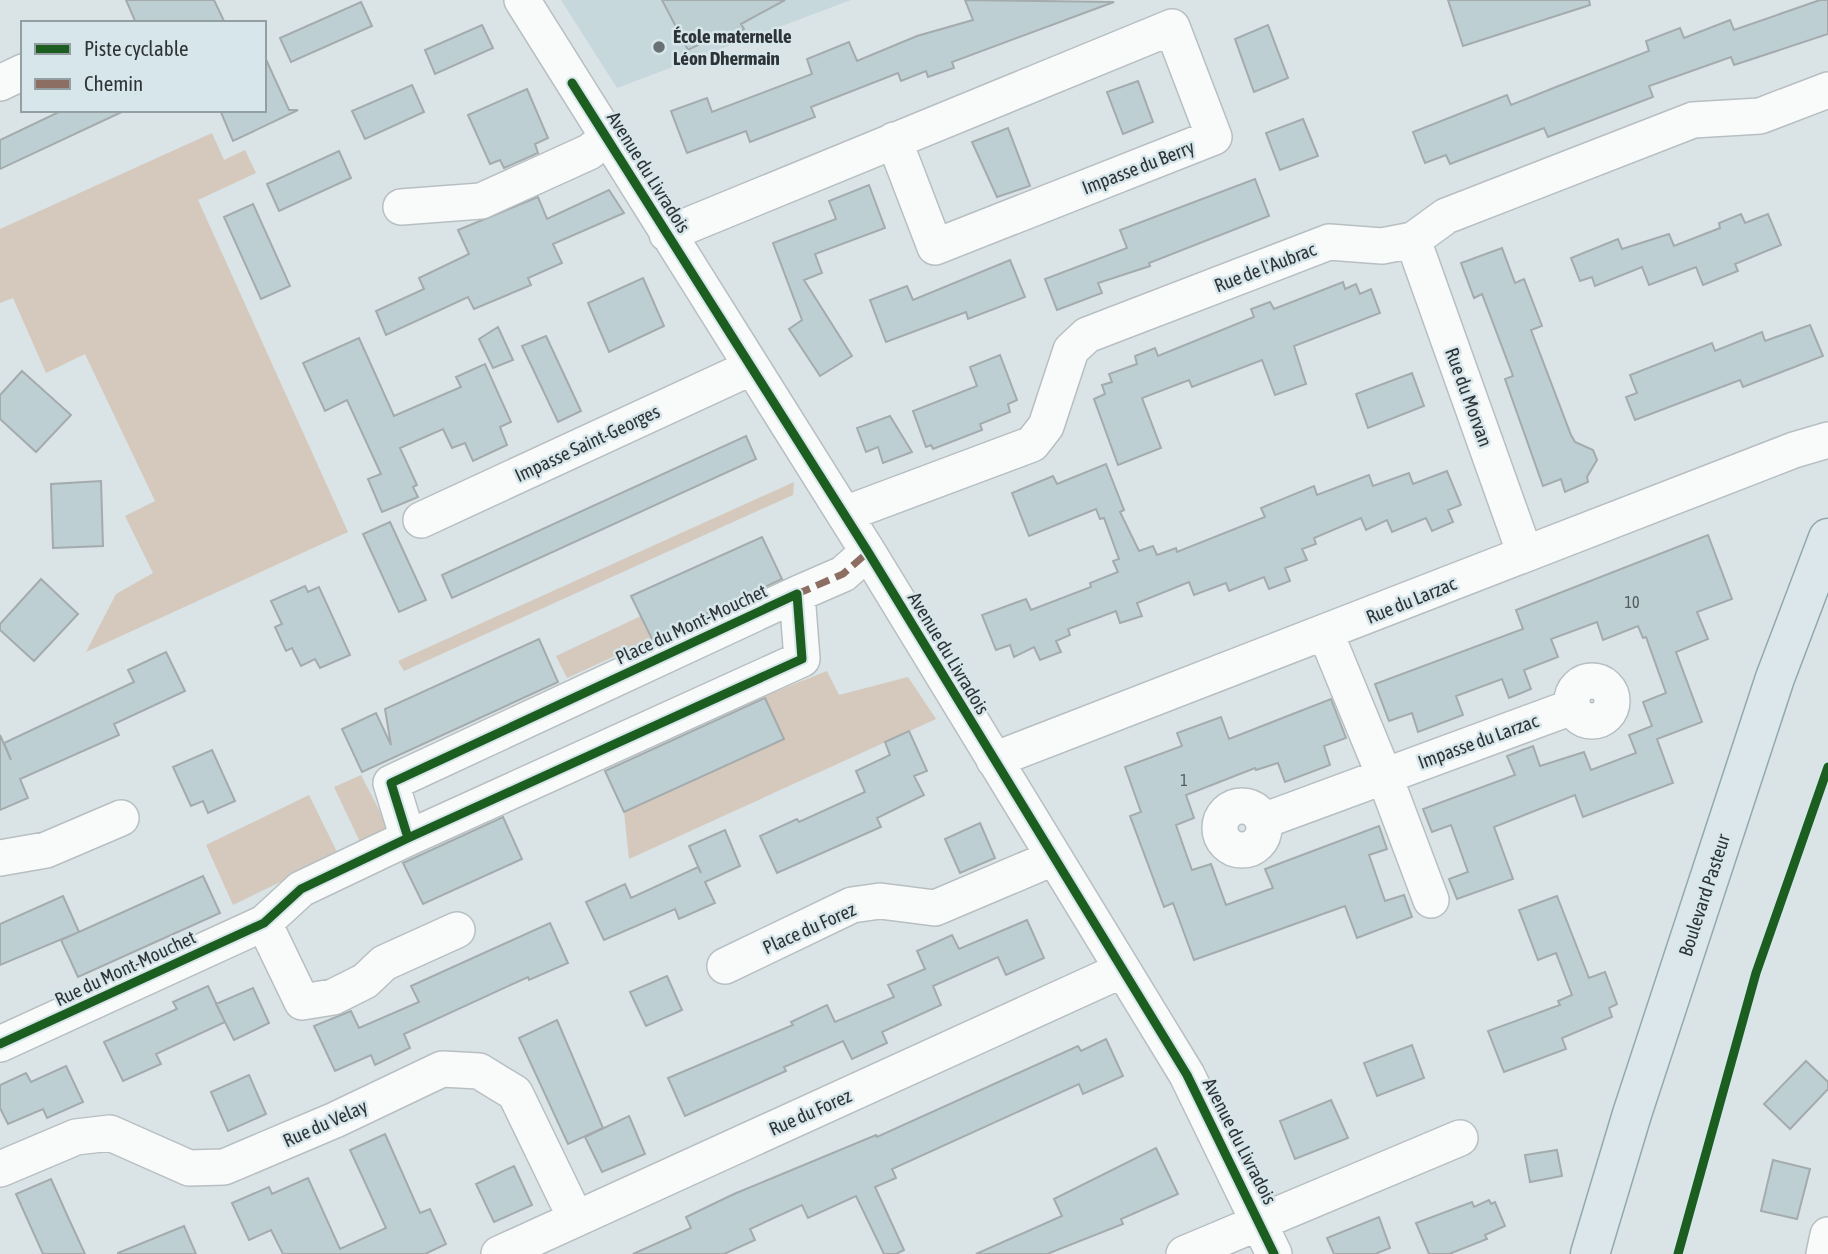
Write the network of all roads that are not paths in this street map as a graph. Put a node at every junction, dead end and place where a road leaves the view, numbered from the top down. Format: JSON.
{"nodes":[{"id":1,"x":522,"y":0,"type":"edge"},
{"id":2,"x":21,"y":73,"type":"edge"},
{"id":3,"x":0,"y":83,"type":"edge"},
{"id":4,"x":1828,"y":90,"type":"edge"},
{"id":5,"x":607,"y":138,"type":"junction"},
{"id":6,"x":894,"y":140,"type":"junction"},
{"id":7,"x":401,"y":207,"type":"dead end"},
{"id":8,"x":667,"y":234,"type":"junction"},
{"id":9,"x":1413,"y":240,"type":"junction"},
{"id":10,"x":752,"y":367,"type":"junction"},
{"id":11,"x":1828,"y":440,"type":"edge"},
{"id":12,"x":845,"y":514,"type":"junction"},
{"id":13,"x":421,"y":520,"type":"dead end"},
{"id":14,"x":1828,"y":538,"type":"edge"},
{"id":15,"x":868,"y":552,"type":"junction"},
{"id":16,"x":1525,"y":554,"type":"junction"},
{"id":17,"x":797,"y":594,"type":"junction"},
{"id":18,"x":1326,"y":634,"type":"junction"},
{"id":19,"x":1572,"y":706,"type":"dead end"},
{"id":20,"x":994,"y":760,"type":"junction"},
{"id":21,"x":1384,"y":775,"type":"junction"},
{"id":22,"x":121,"y":818,"type":"dead end"},
{"id":23,"x":1264,"y":821,"type":"dead end"},
{"id":24,"x":408,"y":838,"type":"junction"},
{"id":25,"x":0,"y":858,"type":"edge"},
{"id":26,"x":1053,"y":858,"type":"junction"},
{"id":27,"x":1431,"y":901,"type":"dead end"},
{"id":28,"x":264,"y":923,"type":"junction"},
{"id":29,"x":457,"y":930,"type":"dead end"},
{"id":30,"x":725,"y":966,"type":"dead end"},
{"id":31,"x":1122,"y":970,"type":"junction"},
{"id":32,"x":0,"y":1044,"type":"edge"},
{"id":33,"x":1460,"y":1138,"type":"dead end"},
{"id":34,"x":0,"y":1169,"type":"edge"},
{"id":35,"x":576,"y":1219,"type":"junction"},
{"id":36,"x":1260,"y":1220,"type":"junction"},
{"id":37,"x":1828,"y":1235,"type":"edge"},
{"id":38,"x":499,"y":1254,"type":"edge"},
{"id":39,"x":1184,"y":1254,"type":"edge"},
{"id":40,"x":1274,"y":1254,"type":"edge"},
{"id":41,"x":1590,"y":1254,"type":"edge"},
{"id":42,"x":1824,"y":1254,"type":"edge"}],
"edges":[{"from":1,"to":5,"type":"street","name":"Avenue du Livradois"},
{"from":2,"to":3,"type":"street"},
{"from":4,"to":9,"type":"street","name":"Rue de l'Aubrac"},
{"from":5,"to":7,"type":"street"},
{"from":5,"to":8,"type":"street","name":"Avenue du Livradois"},
{"from":6,"to":6,"type":"street","name":"Impasse du Berry"},
{"from":6,"to":8,"type":"street","name":"Impasse du Berry"},
{"from":8,"to":10,"type":"street","name":"Avenue du Livradois"},
{"from":9,"to":12,"type":"street","name":"Rue de l'Aubrac"},
{"from":9,"to":16,"type":"street","name":"Rue du Morvan"},
{"from":10,"to":12,"type":"street","name":"Avenue du Livradois"},
{"from":10,"to":13,"type":"street","name":"Impasse Saint-Georges"},
{"from":11,"to":16,"type":"street","name":"Rue du Larzac"},
{"from":12,"to":15,"type":"street","name":"Avenue du Livradois"},
{"from":14,"to":41,"type":"main road","name":"Boulevard Pasteur"},
{"from":15,"to":17,"type":"street","name":"Place du Mont-Mouchet"},
{"from":15,"to":20,"type":"street","name":"Avenue du Livradois"},
{"from":16,"to":18,"type":"street","name":"Rue du Larzac"},
{"from":17,"to":24,"type":"street","name":"Place du Mont-Mouchet"},
{"from":17,"to":24,"type":"street","name":"Place du Mont-Mouchet"},
{"from":18,"to":20,"type":"street","name":"Rue du Larzac"},
{"from":18,"to":21,"type":"street"},
{"from":19,"to":21,"type":"street","name":"Impasse du Larzac"},
{"from":20,"to":26,"type":"street","name":"Avenue du Livradois"},
{"from":21,"to":23,"type":"street","name":"Impasse du Larzac"},
{"from":21,"to":27,"type":"street"},
{"from":22,"to":25,"type":"street"},
{"from":24,"to":28,"type":"street","name":"Place du Mont-Mouchet"},
{"from":26,"to":30,"type":"street","name":"Place du Forez"},
{"from":26,"to":31,"type":"street","name":"Avenue du Livradois"},
{"from":28,"to":29,"type":"street"},
{"from":28,"to":32,"type":"street","name":"Rue du Mont-Mouchet"},
{"from":31,"to":35,"type":"street","name":"Rue du Forez"},
{"from":31,"to":36,"type":"street","name":"Avenue du Livradois"},
{"from":33,"to":36,"type":"street"},
{"from":34,"to":35,"type":"street","name":"Rue du Velay"},
{"from":35,"to":38,"type":"street","name":"Rue du Forez"},
{"from":36,"to":39,"type":"street"},
{"from":36,"to":40,"type":"street","name":"Avenue du Livradois"},
{"from":37,"to":42,"type":"street"}]}
